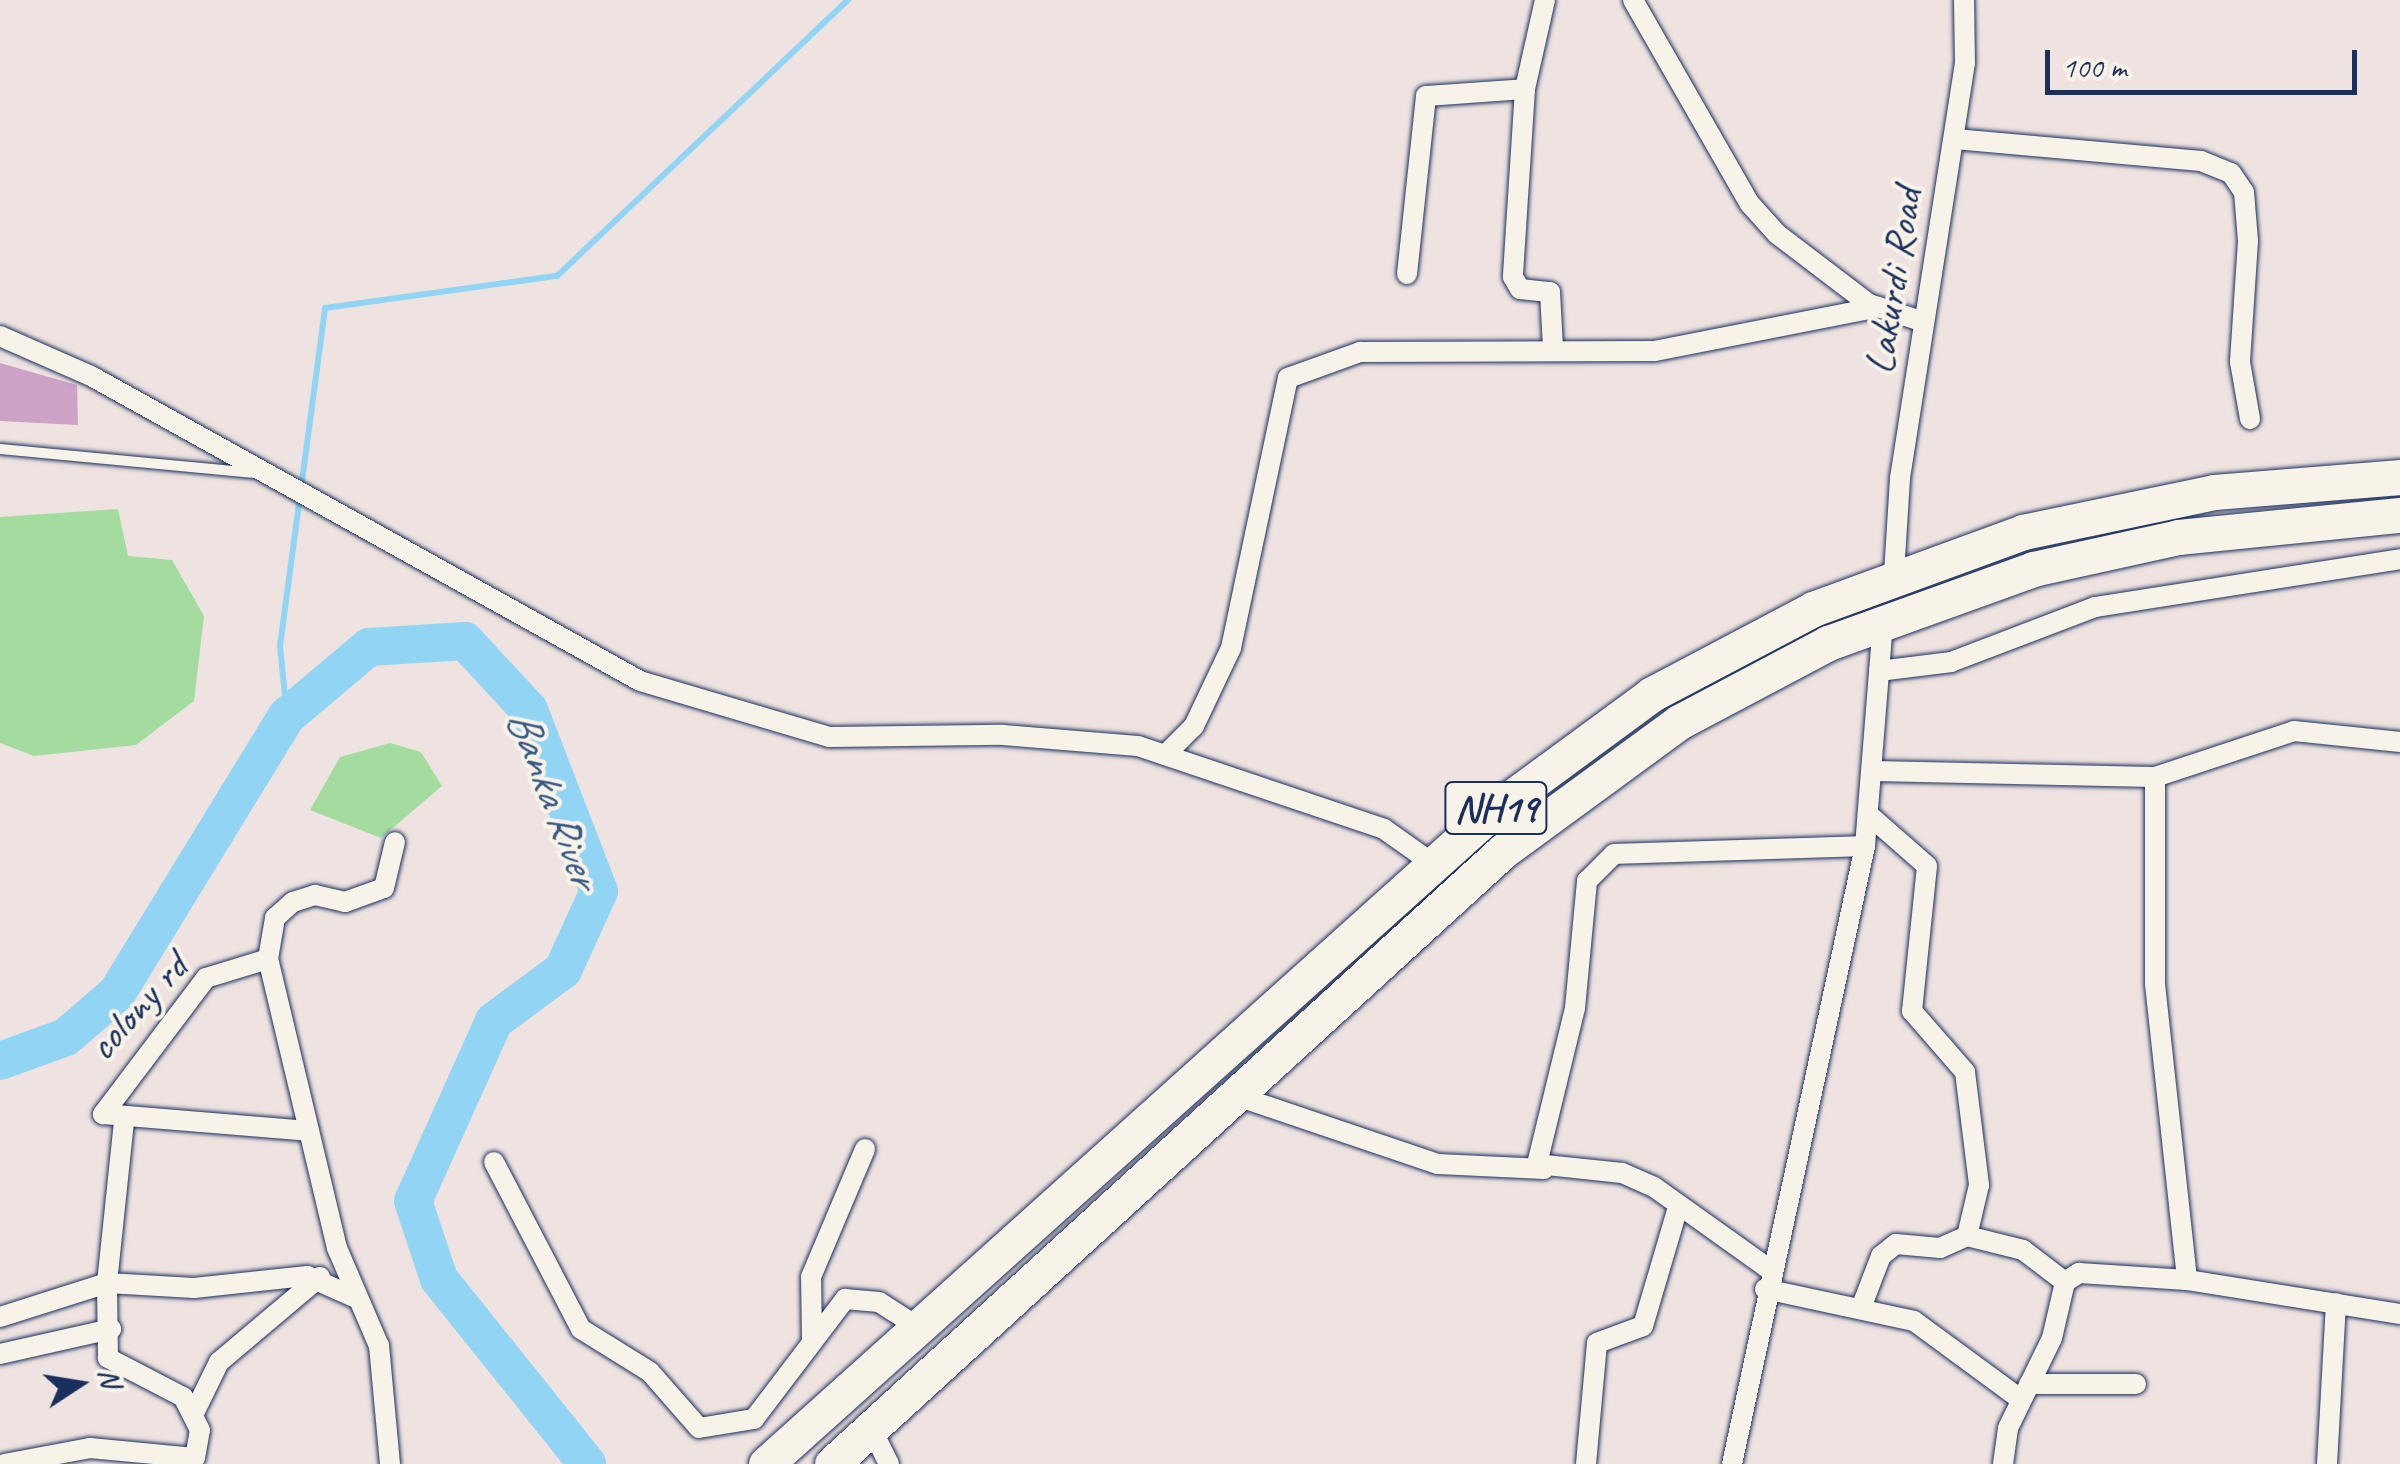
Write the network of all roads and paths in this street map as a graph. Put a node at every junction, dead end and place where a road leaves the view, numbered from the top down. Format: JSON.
{"nodes":[{"id":1,"x":1545,"y":0,"type":"edge"},
{"id":2,"x":1633,"y":0,"type":"edge"},
{"id":3,"x":1964,"y":0,"type":"edge"},
{"id":4,"x":1525,"y":89,"type":"junction"},
{"id":5,"x":1955,"y":139,"type":"junction"},
{"id":6,"x":1407,"y":274,"type":"dead end"},
{"id":7,"x":1879,"y":307,"type":"junction"},
{"id":8,"x":1924,"y":322,"type":"junction"},
{"id":9,"x":0,"y":336,"type":"edge"},
{"id":10,"x":1553,"y":347,"type":"junction"},
{"id":11,"x":2250,"y":419,"type":"dead end"},
{"id":12,"x":0,"y":449,"type":"edge"},
{"id":13,"x":258,"y":473,"type":"junction"},
{"id":14,"x":2400,"y":477,"type":"edge"},
{"id":15,"x":2400,"y":515,"type":"edge"},
{"id":16,"x":2400,"y":559,"type":"edge"},
{"id":17,"x":1894,"y":574,"type":"junction"},
{"id":18,"x":1883,"y":621,"type":"junction"},
{"id":19,"x":1880,"y":671,"type":"junction"},
{"id":20,"x":2400,"y":742,"type":"edge"},
{"id":21,"x":1165,"y":755,"type":"junction"},
{"id":22,"x":1872,"y":771,"type":"junction"},
{"id":23,"x":2155,"y":777,"type":"junction"},
{"id":24,"x":1869,"y":815,"type":"junction"},
{"id":25,"x":395,"y":842,"type":"dead end"},
{"id":26,"x":1865,"y":846,"type":"junction"},
{"id":27,"x":1432,"y":864,"type":"junction"},
{"id":28,"x":268,"y":959,"type":"junction"},
{"id":29,"x":1234,"y":1094,"type":"junction"},
{"id":30,"x":124,"y":1121,"type":"junction"},
{"id":31,"x":308,"y":1130,"type":"junction"},
{"id":32,"x":865,"y":1149,"type":"dead end"},
{"id":33,"x":494,"y":1162,"type":"dead end"},
{"id":34,"x":1544,"y":1169,"type":"junction"},
{"id":35,"x":1678,"y":1208,"type":"junction"},
{"id":36,"x":1967,"y":1236,"type":"junction"},
{"id":37,"x":320,"y":1278,"type":"junction"},
{"id":38,"x":1767,"y":1279,"type":"junction"},
{"id":39,"x":2187,"y":1280,"type":"junction"},
{"id":40,"x":2065,"y":1282,"type":"junction"},
{"id":41,"x":107,"y":1283,"type":"junction"},
{"id":42,"x":354,"y":1297,"type":"junction"},
{"id":43,"x":2336,"y":1304,"type":"junction"},
{"id":44,"x":1861,"y":1308,"type":"junction"},
{"id":45,"x":2400,"y":1314,"type":"edge"},
{"id":46,"x":0,"y":1317,"type":"edge"},
{"id":47,"x":918,"y":1327,"type":"junction"},
{"id":48,"x":112,"y":1329,"type":"junction"},
{"id":49,"x":812,"y":1338,"type":"junction"},
{"id":50,"x":0,"y":1354,"type":"edge"},
{"id":51,"x":2136,"y":1384,"type":"dead end"},
{"id":52,"x":2024,"y":1392,"type":"junction"},
{"id":53,"x":195,"y":1411,"type":"junction"},
{"id":54,"x":871,"y":1428,"type":"junction"},
{"id":55,"x":195,"y":1461,"type":"edge"},
{"id":56,"x":4,"y":1464,"type":"edge"},
{"id":57,"x":390,"y":1464,"type":"edge"},
{"id":58,"x":766,"y":1464,"type":"edge"},
{"id":59,"x":832,"y":1464,"type":"edge"},
{"id":60,"x":889,"y":1464,"type":"edge"},
{"id":61,"x":1586,"y":1464,"type":"edge"},
{"id":62,"x":1732,"y":1464,"type":"edge"},
{"id":63,"x":2004,"y":1464,"type":"edge"},
{"id":64,"x":2327,"y":1464,"type":"edge"}],
"edges":[{"from":1,"to":4,"type":"street"},
{"from":2,"to":7,"type":"street"},
{"from":3,"to":5,"type":"street","name":"Lakurdi Road"},
{"from":4,"to":6,"type":"street"},
{"from":4,"to":10,"type":"street"},
{"from":5,"to":8,"type":"street","name":"Lakurdi Road"},
{"from":5,"to":11,"type":"street"},
{"from":7,"to":8,"type":"street"},
{"from":7,"to":10,"type":"street"},
{"from":8,"to":17,"type":"street","name":"Lakurdi Road"},
{"from":9,"to":13,"type":"street"},
{"from":10,"to":21,"type":"street"},
{"from":12,"to":13,"type":"lane"},
{"from":13,"to":21,"type":"street"},
{"from":14,"to":17,"type":"highway","number":"NH19"},
{"from":15,"to":18,"type":"highway","number":"NH19"},
{"from":16,"to":19,"type":"street"},
{"from":17,"to":27,"type":"highway","number":"NH19"},
{"from":18,"to":19,"type":"street"},
{"from":18,"to":29,"type":"highway","number":"NH19"},
{"from":19,"to":22,"type":"street"},
{"from":20,"to":23,"type":"street"},
{"from":21,"to":27,"type":"street"},
{"from":22,"to":23,"type":"street"},
{"from":22,"to":24,"type":"street"},
{"from":23,"to":39,"type":"street"},
{"from":24,"to":26,"type":"street"},
{"from":24,"to":36,"type":"street"},
{"from":25,"to":28,"type":"street"},
{"from":26,"to":34,"type":"street"},
{"from":26,"to":38,"type":"street"},
{"from":27,"to":47,"type":"highway","number":"NH19"},
{"from":28,"to":30,"type":"street","name":"colony rd"},
{"from":28,"to":31,"type":"street"},
{"from":29,"to":34,"type":"street"},
{"from":29,"to":54,"type":"highway","number":"NH19"},
{"from":30,"to":31,"type":"street","name":"colony rd"},
{"from":30,"to":41,"type":"street"},
{"from":31,"to":42,"type":"street"},
{"from":32,"to":49,"type":"street"},
{"from":33,"to":49,"type":"street"},
{"from":34,"to":35,"type":"street"},
{"from":35,"to":38,"type":"street"},
{"from":35,"to":61,"type":"street"},
{"from":36,"to":40,"type":"street"},
{"from":36,"to":44,"type":"street"},
{"from":37,"to":41,"type":"street"},
{"from":37,"to":42,"type":"street"},
{"from":37,"to":53,"type":"street"},
{"from":38,"to":44,"type":"street"},
{"from":38,"to":62,"type":"street"},
{"from":39,"to":40,"type":"street"},
{"from":39,"to":43,"type":"street"},
{"from":40,"to":52,"type":"street"},
{"from":41,"to":46,"type":"street"},
{"from":41,"to":48,"type":"street"},
{"from":42,"to":57,"type":"street"},
{"from":43,"to":45,"type":"street"},
{"from":43,"to":64,"type":"street"},
{"from":44,"to":52,"type":"street"},
{"from":47,"to":49,"type":"street"},
{"from":47,"to":58,"type":"highway","number":"NH19"},
{"from":48,"to":50,"type":"street"},
{"from":48,"to":53,"type":"street"},
{"from":51,"to":52,"type":"street"},
{"from":52,"to":63,"type":"street"},
{"from":53,"to":55,"type":"street"},
{"from":54,"to":59,"type":"highway","number":"NH19"},
{"from":54,"to":60,"type":"street"},
{"from":55,"to":56,"type":"street"}]}
